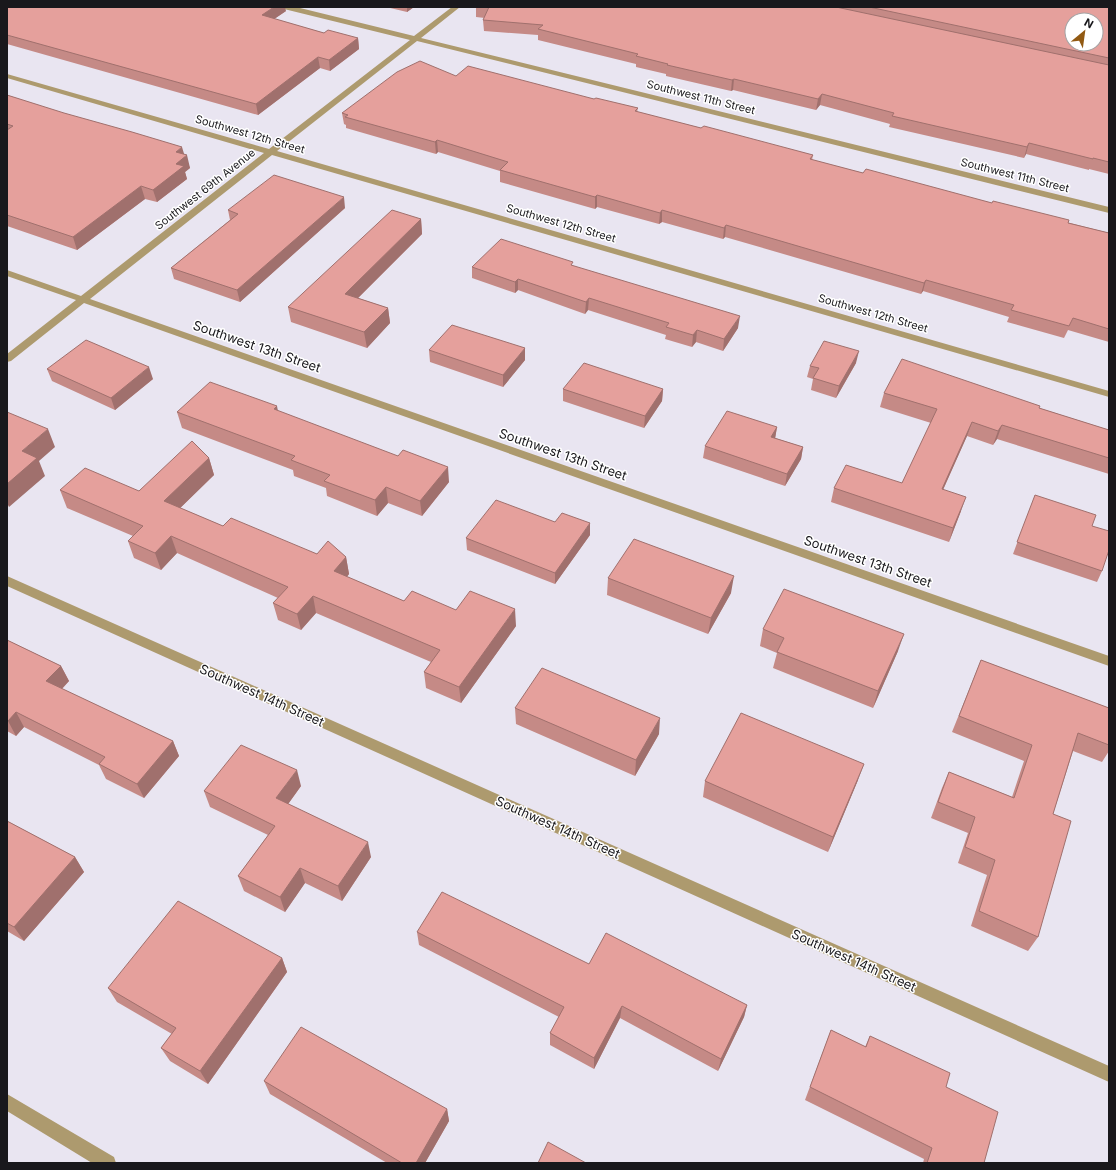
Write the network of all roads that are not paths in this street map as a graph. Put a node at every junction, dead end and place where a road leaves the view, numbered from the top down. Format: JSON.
{"nodes":[{"id":1,"x":287,"y":7,"type":"edge"},
{"id":2,"x":456,"y":7,"type":"edge"},
{"id":3,"x":415,"y":38,"type":"junction"},
{"id":4,"x":7,"y":76,"type":"edge"},
{"id":5,"x":270,"y":152,"type":"junction"},
{"id":6,"x":1109,"y":210,"type":"edge"},
{"id":7,"x":7,"y":273,"type":"edge"},
{"id":8,"x":82,"y":299,"type":"junction"},
{"id":9,"x":7,"y":359,"type":"edge"},
{"id":10,"x":1109,"y":394,"type":"edge"},
{"id":11,"x":7,"y":581,"type":"edge"},
{"id":12,"x":1109,"y":661,"type":"edge"},
{"id":13,"x":1109,"y":1074,"type":"edge"},
{"id":14,"x":7,"y":1102,"type":"edge"},
{"id":15,"x":108,"y":1163,"type":"edge"}],
"edges":[{"from":1,"to":3,"type":"street","name":"Southwest 11th Street"},
{"from":2,"to":3,"type":"street","name":"Southwest 69th Avenue"},
{"from":3,"to":5,"type":"street","name":"Southwest 69th Avenue"},
{"from":3,"to":6,"type":"street","name":"Southwest 11th Street"},
{"from":4,"to":5,"type":"street","name":"Southwest 12th Street"},
{"from":5,"to":8,"type":"street","name":"Southwest 69th Avenue"},
{"from":5,"to":10,"type":"street","name":"Southwest 12th Street"},
{"from":7,"to":8,"type":"street","name":"Southwest 13th Street"},
{"from":8,"to":9,"type":"street","name":"Southwest 69th Avenue"},
{"from":8,"to":12,"type":"street","name":"Southwest 13th Street"},
{"from":11,"to":13,"type":"street","name":"Southwest 14th Street"},
{"from":14,"to":15,"type":"street"}]}
